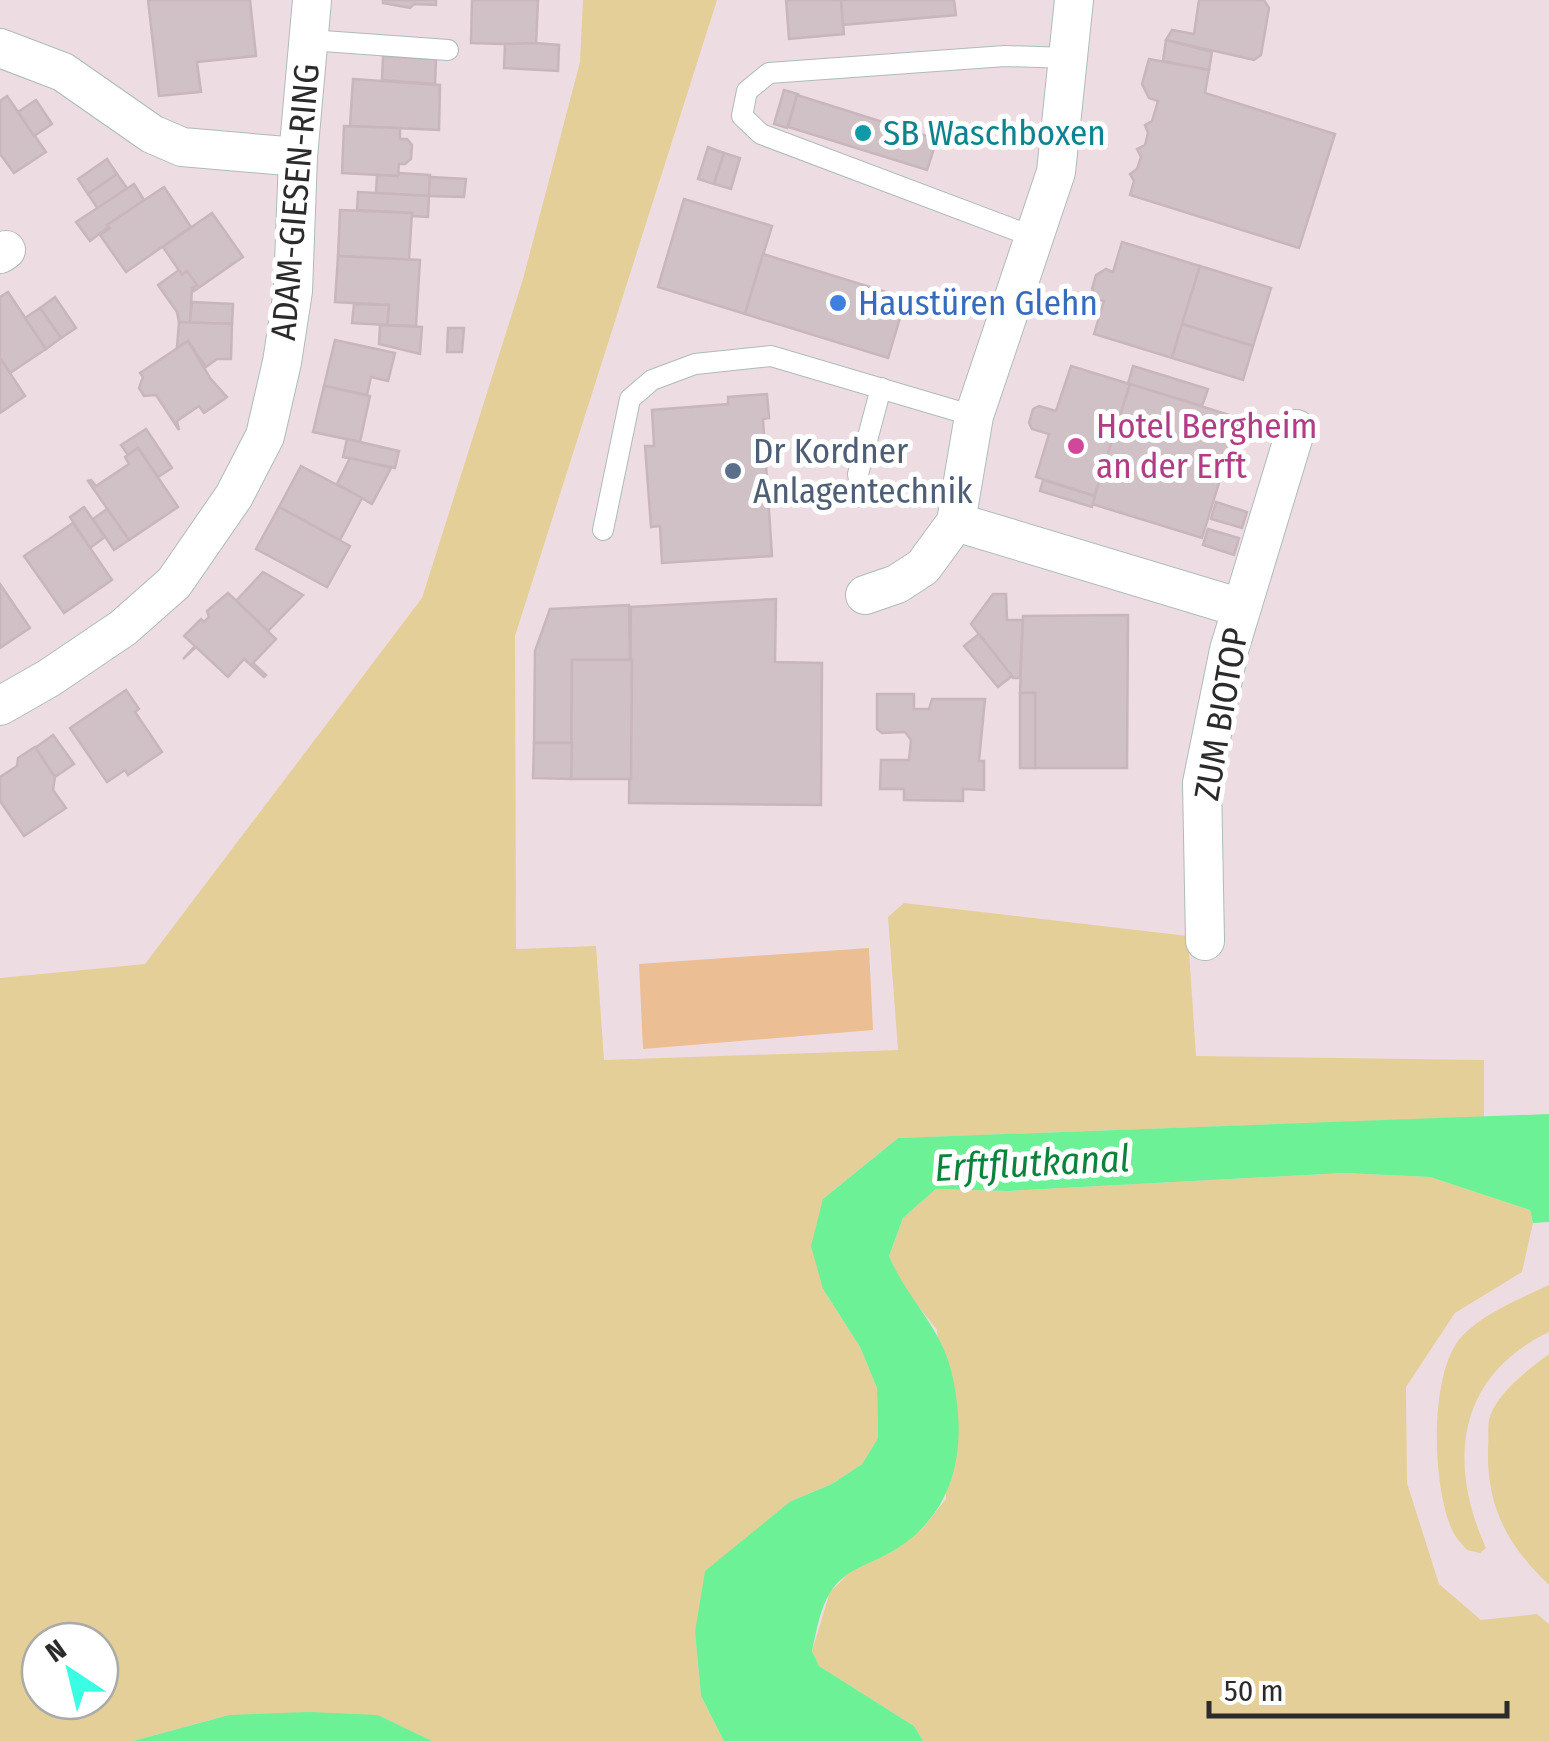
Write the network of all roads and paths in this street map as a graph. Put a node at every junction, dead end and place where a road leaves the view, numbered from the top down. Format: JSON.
{"nodes":[{"id":1,"x":312,"y":0,"type":"edge"},
{"id":2,"x":1074,"y":0,"type":"edge"},
{"id":3,"x":308,"y":40,"type":"junction"},
{"id":4,"x":0,"y":48,"type":"edge"},
{"id":5,"x":448,"y":50,"type":"dead end"},
{"id":6,"x":1068,"y":58,"type":"junction"},
{"id":7,"x":298,"y":157,"type":"junction"},
{"id":8,"x":1034,"y":237,"type":"junction"},
{"id":9,"x":881,"y":388,"type":"junction"},
{"id":10,"x":974,"y":416,"type":"junction"},
{"id":11,"x":1296,"y":429,"type":"dead end"},
{"id":12,"x":862,"y":497,"type":"dead end"},
{"id":13,"x":956,"y":522,"type":"junction"},
{"id":14,"x":603,"y":530,"type":"dead end"},
{"id":15,"x":864,"y":595,"type":"dead end"},
{"id":16,"x":1240,"y":608,"type":"junction"},
{"id":17,"x":0,"y":706,"type":"edge"},
{"id":18,"x":1206,"y":941,"type":"dead end"}],
"edges":[{"from":1,"to":3,"type":"street","name":"ADAM-GIESEN-RING"},
{"from":2,"to":6,"type":"street"},
{"from":3,"to":5,"type":"lane"},
{"from":3,"to":7,"type":"street","name":"ADAM-GIESEN-RING"},
{"from":4,"to":7,"type":"street"},
{"from":6,"to":8,"type":"street"},
{"from":6,"to":8,"type":"lane"},
{"from":7,"to":17,"type":"street","name":"ADAM-GIESEN-RING"},
{"from":8,"to":10,"type":"street"},
{"from":9,"to":10,"type":"lane"},
{"from":9,"to":12,"type":"lane"},
{"from":9,"to":14,"type":"lane"},
{"from":10,"to":13,"type":"street"},
{"from":11,"to":16,"type":"street","name":"ZUM BIOTOP"},
{"from":13,"to":15,"type":"street"},
{"from":13,"to":16,"type":"street","name":"ZUM BIOTOP"},
{"from":16,"to":18,"type":"street","name":"ZUM BIOTOP"}]}
